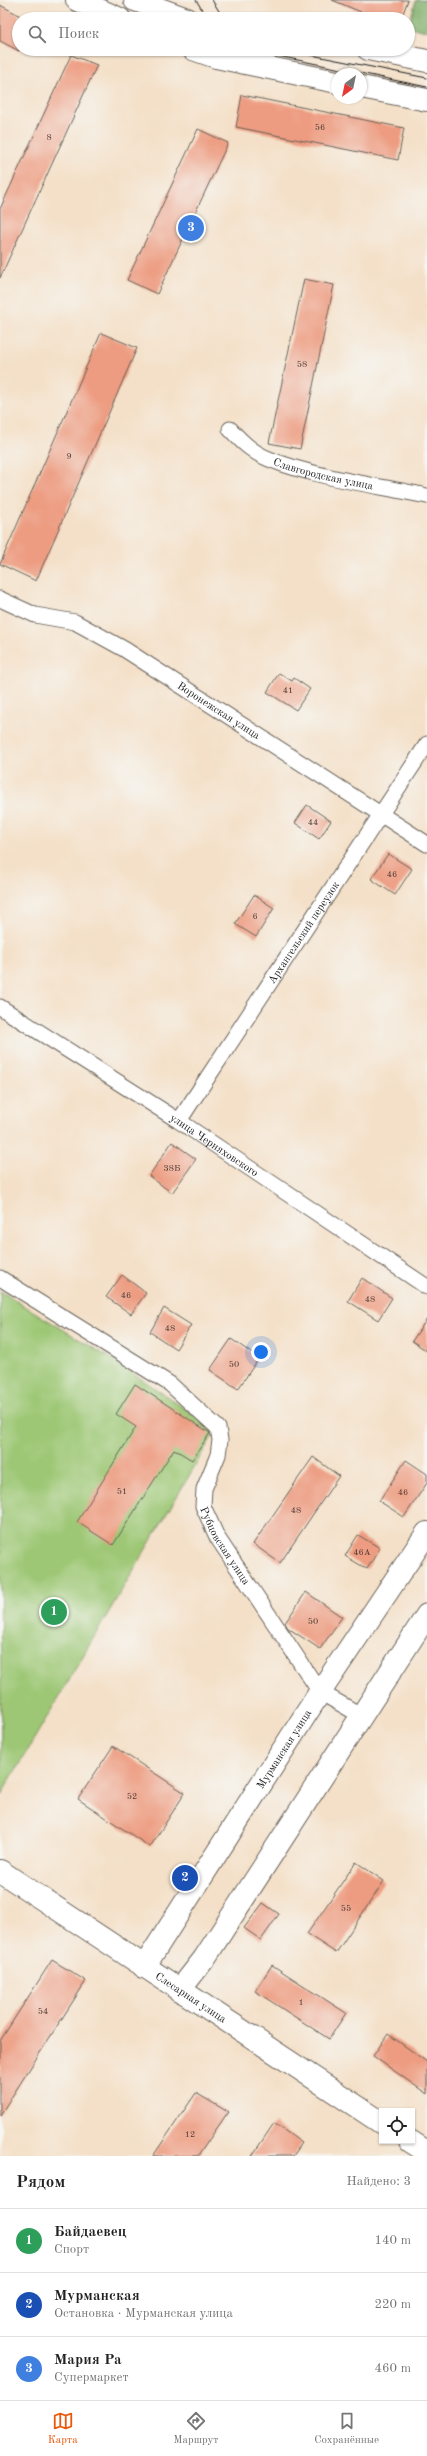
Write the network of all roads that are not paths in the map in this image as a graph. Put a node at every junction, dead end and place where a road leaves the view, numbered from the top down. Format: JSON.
{"nodes":[{"id":1,"x":77,"y":0,"type":"edge"},
{"id":2,"x":135,"y":0,"type":"edge"},
{"id":3,"x":104,"y":12,"type":"edge"},
{"id":4,"x":168,"y":12,"type":"edge"},
{"id":5,"x":213,"y":56,"type":"edge"},
{"id":6,"x":402,"y":56,"type":"edge"},
{"id":7,"x":427,"y":61,"type":"edge"},
{"id":8,"x":331,"y":81,"type":"edge"},
{"id":9,"x":367,"y":88,"type":"edge"},
{"id":10,"x":427,"y":100,"type":"edge"},
{"id":11,"x":230,"y":429,"type":"dead end"},
{"id":12,"x":427,"y":496,"type":"edge"},
{"id":13,"x":0,"y":599,"type":"edge"},
{"id":14,"x":427,"y":744,"type":"edge"},
{"id":15,"x":381,"y":815,"type":"junction"},
{"id":16,"x":427,"y":844,"type":"edge"},
{"id":17,"x":0,"y":1007,"type":"edge"},
{"id":18,"x":179,"y":1121,"type":"junction"},
{"id":19,"x":0,"y":1278,"type":"edge"},
{"id":20,"x":427,"y":1287,"type":"edge"},
{"id":21,"x":427,"y":1533,"type":"edge"},
{"id":22,"x":427,"y":1615,"type":"edge"},
{"id":23,"x":320,"y":1692,"type":"junction"},
{"id":24,"x":362,"y":1716,"type":"junction"},
{"id":25,"x":0,"y":1871,"type":"edge"},
{"id":26,"x":144,"y":1967,"type":"junction"},
{"id":27,"x":179,"y":1991,"type":"junction"},
{"id":28,"x":379,"y":2121,"type":"edge"},
{"id":29,"x":415,"y":2144,"type":"edge"},
{"id":30,"x":427,"y":2152,"type":"edge"}],
"edges":[{"from":1,"to":3,"type":"main road"},
{"from":2,"to":4,"type":"main road"},
{"from":5,"to":8,"type":"main road"},
{"from":6,"to":7,"type":"main road"},
{"from":9,"to":10,"type":"main road"},
{"from":11,"to":12,"type":"street","name":"Славгородская улица"},
{"from":13,"to":15,"type":"street","name":"Воронежская улица"},
{"from":14,"to":15,"type":"street","name":"Архангельский переулок"},
{"from":15,"to":16,"type":"street","name":"Воронежская улица"},
{"from":15,"to":18,"type":"street","name":"Архангельский переулок"},
{"from":17,"to":18,"type":"street","name":"улица Черняховского"},
{"from":18,"to":20,"type":"street","name":"улица Черняховского"},
{"from":19,"to":23,"type":"street","name":"Рубцовская улица"},
{"from":21,"to":23,"type":"main road","name":"Мурманская улица"},
{"from":22,"to":24,"type":"main road"},
{"from":23,"to":24,"type":"street","name":"Рубцовская улица"},
{"from":23,"to":26,"type":"main road","name":"Мурманская улица"},
{"from":24,"to":27,"type":"main road"},
{"from":25,"to":26,"type":"main road","name":"Слесарная улица"},
{"from":26,"to":27,"type":"main road","name":"Слесарная улица"},
{"from":27,"to":28,"type":"main road","name":"Слесарная улица"},
{"from":29,"to":30,"type":"main road"}]}
